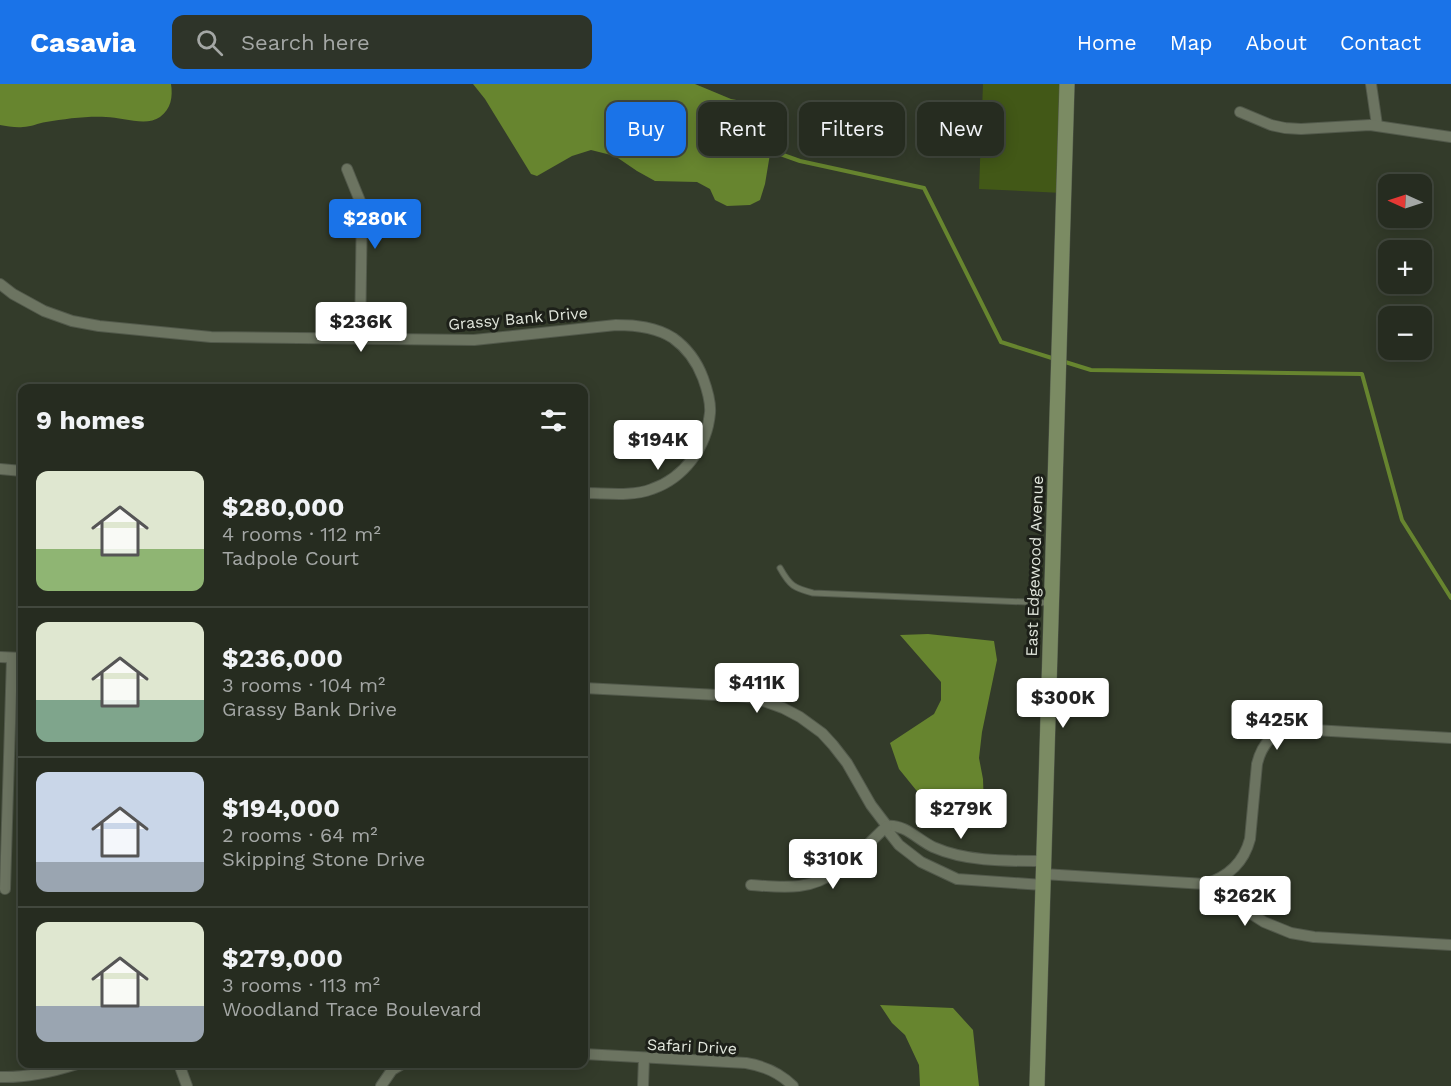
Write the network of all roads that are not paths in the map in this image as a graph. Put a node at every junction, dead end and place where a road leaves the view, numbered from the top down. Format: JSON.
{"nodes":[{"id":1,"x":1067,"y":84,"type":"edge"},
{"id":2,"x":1371,"y":84,"type":"edge"},
{"id":3,"x":1240,"y":112,"type":"dead end"},
{"id":4,"x":1377,"y":125,"type":"junction"},
{"id":5,"x":1451,"y":137,"type":"edge"},
{"id":6,"x":347,"y":169,"type":"dead end"},
{"id":7,"x":0,"y":284,"type":"edge"},
{"id":8,"x":360,"y":339,"type":"junction"},
{"id":9,"x":0,"y":469,"type":"edge"},
{"id":10,"x":18,"y":471,"type":"edge"},
{"id":11,"x":588,"y":493,"type":"edge"},
{"id":12,"x":780,"y":568,"type":"dead end"},
{"id":13,"x":1052,"y":603,"type":"junction"},
{"id":14,"x":0,"y":657,"type":"edge"},
{"id":15,"x":17,"y":658,"type":"edge"},
{"id":16,"x":588,"y":688,"type":"edge"},
{"id":17,"x":1451,"y":738,"type":"edge"},
{"id":18,"x":887,"y":826,"type":"junction"},
{"id":19,"x":1043,"y":874,"type":"junction"},
{"id":20,"x":1205,"y":884,"type":"junction"},
{"id":21,"x":751,"y":885,"type":"dead end"},
{"id":22,"x":5,"y":889,"type":"dead end"},
{"id":23,"x":1451,"y":945,"type":"edge"},
{"id":24,"x":588,"y":1054,"type":"edge"},
{"id":25,"x":644,"y":1058,"type":"junction"},
{"id":26,"x":65,"y":1068,"type":"edge"},
{"id":27,"x":180,"y":1068,"type":"edge"},
{"id":28,"x":389,"y":1068,"type":"edge"},
{"id":29,"x":0,"y":1077,"type":"edge"},
{"id":30,"x":187,"y":1086,"type":"edge"},
{"id":31,"x":381,"y":1086,"type":"edge"},
{"id":32,"x":643,"y":1086,"type":"edge"},
{"id":33,"x":793,"y":1086,"type":"edge"},
{"id":34,"x":1037,"y":1086,"type":"edge"}],
"edges":[{"from":1,"to":13,"type":"main road","name":"East Edgewood Avenue"},
{"from":2,"to":4,"type":"street"},
{"from":3,"to":4,"type":"street"},
{"from":4,"to":5,"type":"street"},
{"from":6,"to":8,"type":"street"},
{"from":7,"to":8,"type":"street","name":"Grassy Bank Drive"},
{"from":8,"to":11,"type":"street","name":"Grassy Bank Drive"},
{"from":9,"to":10,"type":"street"},
{"from":12,"to":13,"type":"lane"},
{"from":13,"to":19,"type":"main road","name":"East Edgewood Avenue"},
{"from":14,"to":15,"type":"street"},
{"from":15,"to":22,"type":"street"},
{"from":16,"to":18,"type":"street"},
{"from":17,"to":20,"type":"street"},
{"from":18,"to":19,"type":"street"},
{"from":18,"to":19,"type":"street"},
{"from":18,"to":21,"type":"street"},
{"from":19,"to":20,"type":"street"},
{"from":19,"to":34,"type":"main road","name":"East Edgewood Avenue"},
{"from":20,"to":23,"type":"street"},
{"from":24,"to":25,"type":"street","name":"Safari Drive"},
{"from":25,"to":32,"type":"street"},
{"from":25,"to":33,"type":"street","name":"Safari Drive"},
{"from":26,"to":29,"type":"street"},
{"from":27,"to":30,"type":"street"},
{"from":28,"to":31,"type":"street"}]}
